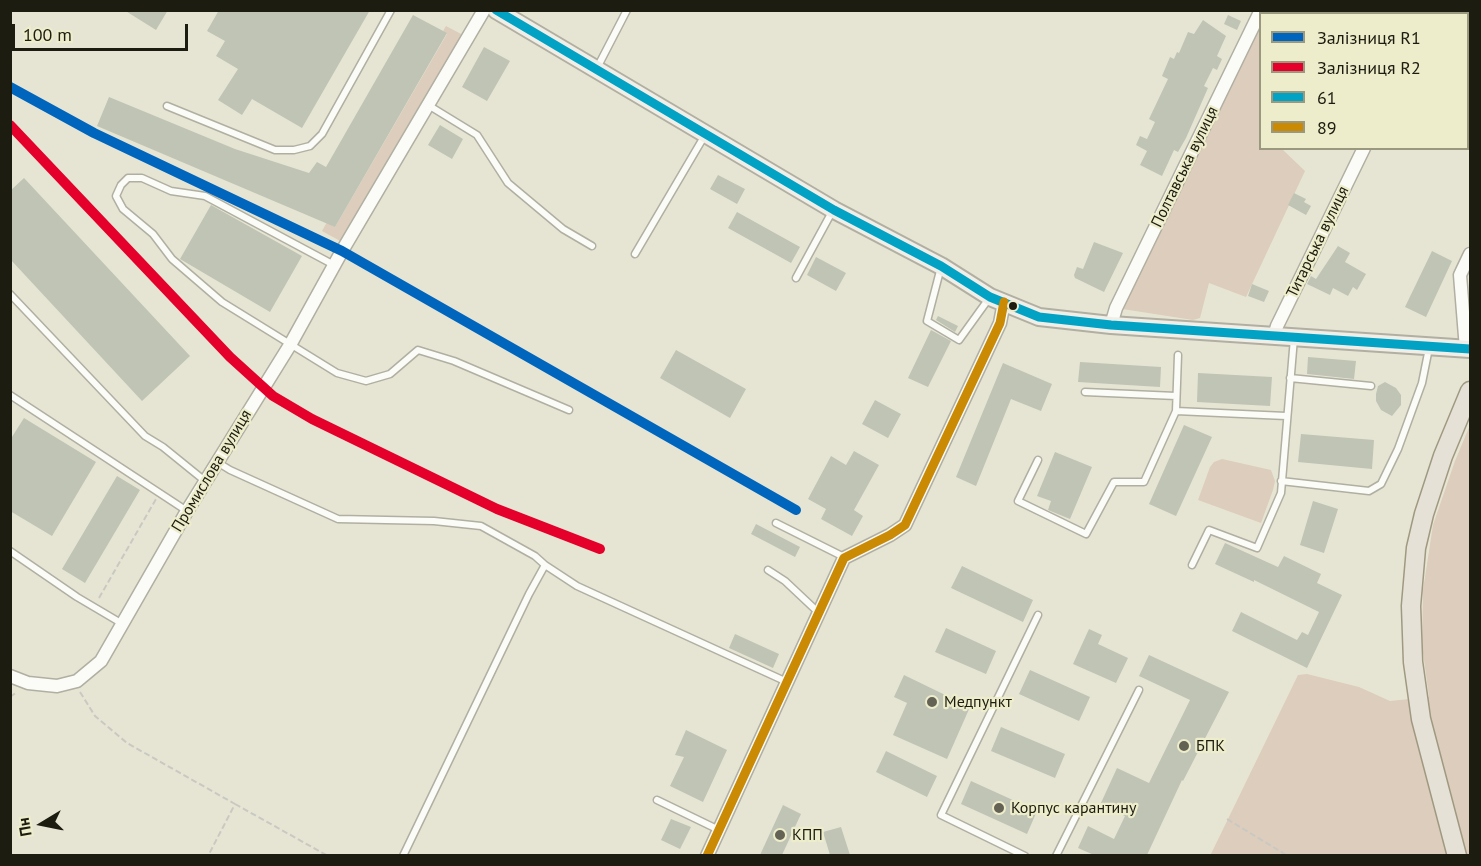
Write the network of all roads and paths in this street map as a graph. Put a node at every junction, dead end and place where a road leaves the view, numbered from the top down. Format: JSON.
{"nodes":[{"id":1,"x":391,"y":10,"type":"edge"},
{"id":2,"x":484,"y":10,"type":"edge"},
{"id":3,"x":496,"y":10,"type":"edge"},
{"id":4,"x":627,"y":10,"type":"edge"},
{"id":5,"x":1259,"y":14,"type":"edge"},
{"id":6,"x":596,"y":69,"type":"junction"},
{"id":7,"x":428,"y":105,"type":"junction"},
{"id":8,"x":167,"y":106,"type":"dead end"},
{"id":9,"x":705,"y":135,"type":"junction"},
{"id":10,"x":1363,"y":150,"type":"edge"},
{"id":11,"x":834,"y":210,"type":"junction"},
{"id":12,"x":592,"y":246,"type":"dead end"},
{"id":13,"x":635,"y":254,"type":"dead end"},
{"id":14,"x":1470,"y":254,"type":"edge"},
{"id":15,"x":334,"y":265,"type":"junction"},
{"id":16,"x":941,"y":266,"type":"junction"},
{"id":17,"x":796,"y":278,"type":"dead end"},
{"id":18,"x":10,"y":294,"type":"edge"},
{"id":19,"x":997,"y":300,"type":"junction"},
{"id":20,"x":1111,"y":325,"type":"junction"},
{"id":21,"x":1274,"y":336,"type":"junction"},
{"id":22,"x":1294,"y":338,"type":"junction"},
{"id":23,"x":290,"y":345,"type":"junction"},
{"id":24,"x":1429,"y":348,"type":"junction"},
{"id":25,"x":1468,"y":349,"type":"edge"},
{"id":26,"x":1178,"y":355,"type":"dead end"},
{"id":27,"x":1290,"y":378,"type":"junction"},
{"id":28,"x":1371,"y":386,"type":"dead end"},
{"id":29,"x":1470,"y":391,"type":"edge"},
{"id":30,"x":1085,"y":392,"type":"dead end"},
{"id":31,"x":10,"y":395,"type":"edge"},
{"id":32,"x":1176,"y":396,"type":"junction"},
{"id":33,"x":569,"y":410,"type":"dead end"},
{"id":34,"x":1176,"y":411,"type":"junction"},
{"id":35,"x":1286,"y":416,"type":"junction"},
{"id":36,"x":1038,"y":460,"type":"dead end"},
{"id":37,"x":216,"y":462,"type":"junction"},
{"id":38,"x":205,"y":481,"type":"junction"},
{"id":39,"x":1281,"y":481,"type":"junction"},
{"id":40,"x":160,"y":492,"type":"junction"},
{"id":41,"x":187,"y":511,"type":"junction"},
{"id":42,"x":776,"y":523,"type":"dead end"},
{"id":43,"x":10,"y":551,"type":"edge"},
{"id":44,"x":844,"y":558,"type":"junction"},
{"id":45,"x":1192,"y":565,"type":"dead end"},
{"id":46,"x":545,"y":566,"type":"junction"},
{"id":47,"x":768,"y":570,"type":"dead end"},
{"id":48,"x":94,"y":607,"type":"junction"},
{"id":49,"x":819,"y":613,"type":"junction"},
{"id":50,"x":1038,"y":615,"type":"dead end"},
{"id":51,"x":121,"y":623,"type":"junction"},
{"id":52,"x":10,"y":676,"type":"edge"},
{"id":53,"x":77,"y":681,"type":"junction"},
{"id":54,"x":787,"y":682,"type":"junction"},
{"id":55,"x":1139,"y":690,"type":"dead end"},
{"id":56,"x":657,"y":800,"type":"dead end"},
{"id":57,"x":235,"y":804,"type":"junction"},
{"id":58,"x":1227,"y":819,"type":"dead end"},
{"id":59,"x":719,"y":830,"type":"junction"},
{"id":60,"x":208,"y":855,"type":"edge"},
{"id":61,"x":328,"y":855,"type":"edge"},
{"id":62,"x":404,"y":855,"type":"edge"},
{"id":63,"x":707,"y":855,"type":"edge"},
{"id":64,"x":1025,"y":855,"type":"edge"},
{"id":65,"x":1056,"y":855,"type":"edge"},
{"id":66,"x":1288,"y":855,"type":"edge"},
{"id":67,"x":1457,"y":855,"type":"edge"}],
"edges":[{"from":1,"to":8,"type":"lane"},
{"from":2,"to":7,"type":"street","name":"Промислова вулиця"},
{"from":3,"to":6,"type":"main road"},
{"from":4,"to":6,"type":"lane"},
{"from":5,"to":20,"type":"street","name":"Полтавська вулиця"},
{"from":6,"to":9,"type":"main road"},
{"from":7,"to":12,"type":"lane"},
{"from":7,"to":15,"type":"street","name":"Промислова вулиця"},
{"from":9,"to":11,"type":"main road"},
{"from":9,"to":13,"type":"lane"},
{"from":10,"to":21,"type":"street","name":"Титарська вулиця"},
{"from":11,"to":16,"type":"main road"},
{"from":11,"to":17,"type":"lane"},
{"from":14,"to":25,"type":"street"},
{"from":15,"to":23,"type":"street","name":"Промислова вулиця"},
{"from":15,"to":23,"type":"lane"},
{"from":16,"to":19,"type":"main road"},
{"from":16,"to":19,"type":"lane"},
{"from":18,"to":38,"type":"lane"},
{"from":19,"to":20,"type":"main road"},
{"from":19,"to":44,"type":"street"},
{"from":20,"to":21,"type":"main road"},
{"from":21,"to":22,"type":"main road"},
{"from":22,"to":24,"type":"main road"},
{"from":22,"to":27,"type":"lane"},
{"from":23,"to":33,"type":"lane"},
{"from":23,"to":37,"type":"street","name":"Промислова вулиця"},
{"from":24,"to":25,"type":"main road"},
{"from":24,"to":39,"type":"lane"},
{"from":26,"to":32,"type":"lane"},
{"from":27,"to":28,"type":"lane"},
{"from":27,"to":35,"type":"lane"},
{"from":29,"to":67,"type":"main road"},
{"from":30,"to":32,"type":"lane"},
{"from":31,"to":40,"type":"lane"},
{"from":32,"to":34,"type":"lane"},
{"from":34,"to":35,"type":"lane"},
{"from":34,"to":36,"type":"lane"},
{"from":35,"to":39,"type":"lane"},
{"from":37,"to":38,"type":"street","name":"Промислова вулиця"},
{"from":37,"to":46,"type":"lane"},
{"from":38,"to":41,"type":"street","name":"Промислова вулиця"},
{"from":39,"to":45,"type":"lane"},
{"from":40,"to":41,"type":"lane"},
{"from":40,"to":48,"type":"path"},
{"from":41,"to":51,"type":"street","name":"Промислова вулиця"},
{"from":42,"to":44,"type":"lane"},
{"from":43,"to":48,"type":"lane"},
{"from":44,"to":49,"type":"street"},
{"from":46,"to":54,"type":"lane"},
{"from":46,"to":62,"type":"lane"},
{"from":47,"to":49,"type":"lane"},
{"from":48,"to":51,"type":"lane"},
{"from":49,"to":54,"type":"street"},
{"from":50,"to":64,"type":"lane"},
{"from":51,"to":53,"type":"street","name":"Промислова вулиця"},
{"from":52,"to":53,"type":"street"},
{"from":53,"to":57,"type":"path"},
{"from":54,"to":59,"type":"street"},
{"from":55,"to":65,"type":"lane"},
{"from":56,"to":59,"type":"lane"},
{"from":57,"to":60,"type":"path"},
{"from":57,"to":61,"type":"path"},
{"from":58,"to":66,"type":"path"},
{"from":59,"to":63,"type":"street"}]}
